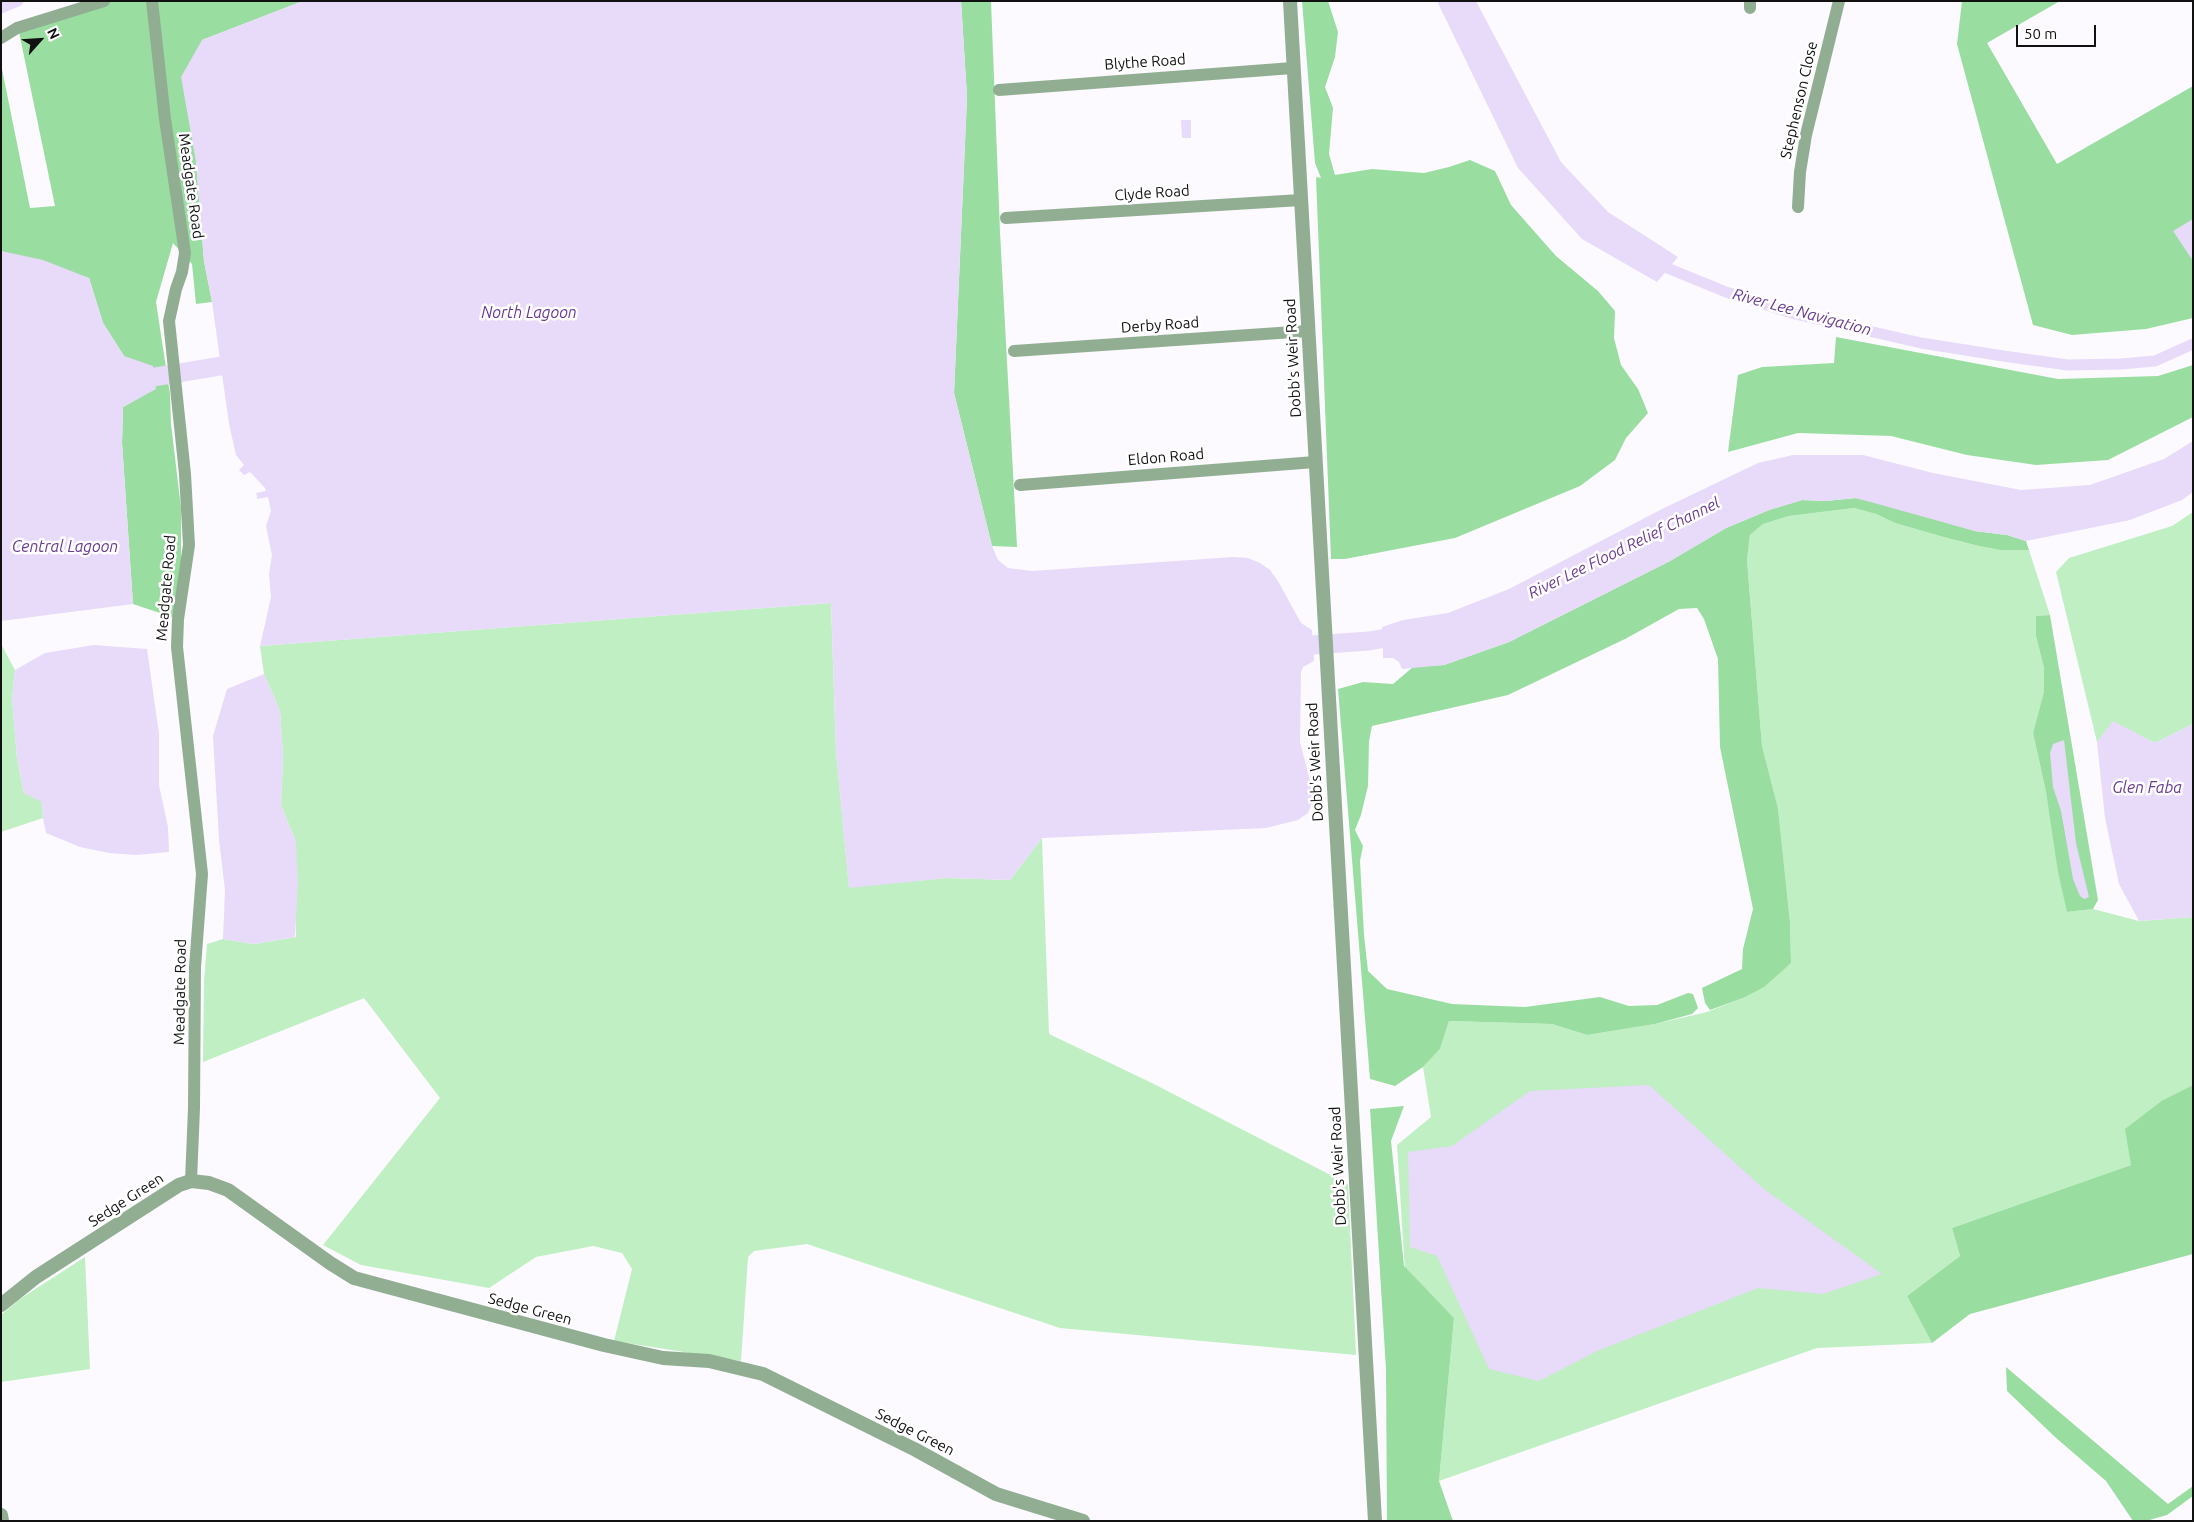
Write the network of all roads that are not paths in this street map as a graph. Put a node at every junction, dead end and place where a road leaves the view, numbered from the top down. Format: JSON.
{"nodes":[{"id":1,"x":104,"y":1,"type":"edge"},
{"id":2,"x":152,"y":1,"type":"edge"},
{"id":3,"x":1290,"y":1,"type":"edge"},
{"id":4,"x":1839,"y":1,"type":"edge"},
{"id":5,"x":1,"y":38,"type":"edge"},
{"id":6,"x":1293,"y":68,"type":"junction"},
{"id":7,"x":999,"y":90,"type":"dead end"},
{"id":8,"x":1300,"y":200,"type":"junction"},
{"id":9,"x":1798,"y":207,"type":"dead end"},
{"id":10,"x":1006,"y":218,"type":"dead end"},
{"id":11,"x":1308,"y":331,"type":"junction"},
{"id":12,"x":1014,"y":351,"type":"dead end"},
{"id":13,"x":1315,"y":462,"type":"junction"},
{"id":14,"x":1020,"y":485,"type":"dead end"},
{"id":15,"x":191,"y":1181,"type":"junction"},
{"id":16,"x":1,"y":1305,"type":"edge"},
{"id":17,"x":1,"y":1515,"type":"edge"},
{"id":18,"x":2,"y":1521,"type":"edge"},
{"id":19,"x":1083,"y":1521,"type":"edge"},
{"id":20,"x":1375,"y":1521,"type":"edge"}],
"edges":[{"from":1,"to":5,"type":"street"},
{"from":2,"to":15,"type":"street","name":"Meadgate Road"},
{"from":3,"to":6,"type":"street","name":"Dobb's Weir Road"},
{"from":4,"to":9,"type":"street","name":"Stephenson Close"},
{"from":6,"to":7,"type":"street","name":"Blythe Road"},
{"from":6,"to":8,"type":"street","name":"Dobb's Weir Road"},
{"from":8,"to":10,"type":"street","name":"Clyde Road"},
{"from":8,"to":11,"type":"street","name":"Dobb's Weir Road"},
{"from":11,"to":12,"type":"street","name":"Derby Road"},
{"from":11,"to":13,"type":"street","name":"Dobb's Weir Road"},
{"from":13,"to":14,"type":"street","name":"Eldon Road"},
{"from":13,"to":20,"type":"street","name":"Dobb's Weir Road"},
{"from":15,"to":16,"type":"street","name":"Sedge Green"},
{"from":15,"to":19,"type":"street","name":"Sedge Green"},
{"from":17,"to":18,"type":"street"}]}
